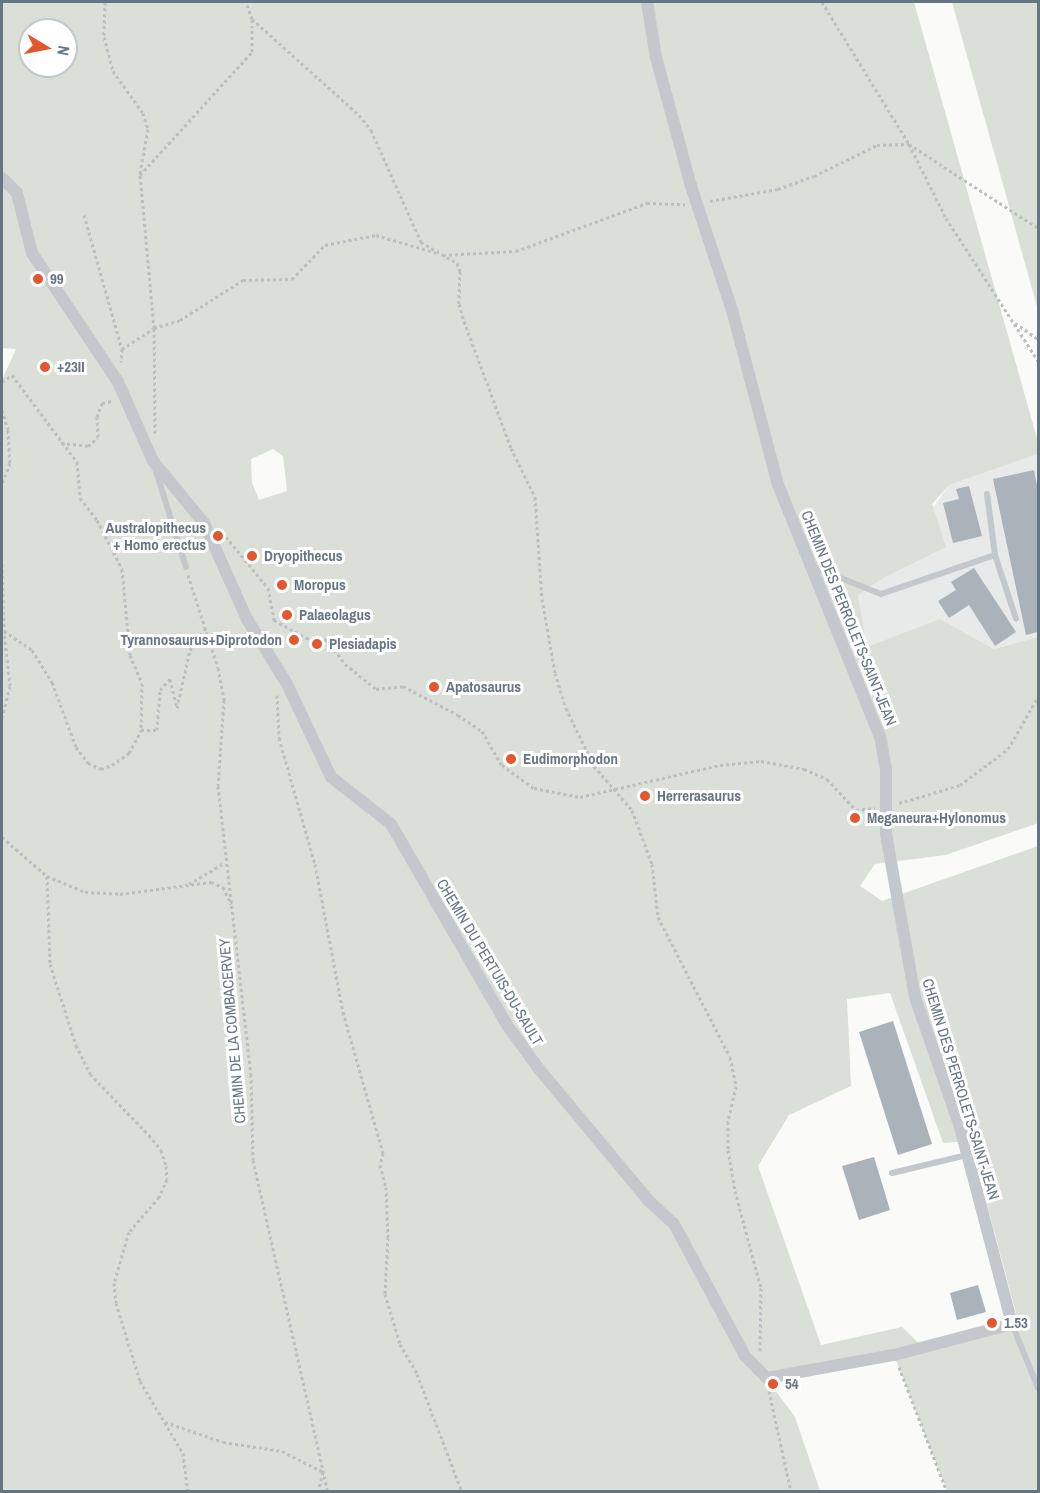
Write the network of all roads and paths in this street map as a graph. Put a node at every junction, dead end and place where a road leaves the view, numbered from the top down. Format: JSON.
{"nodes":[{"id":1,"x":105,"y":2,"type":"edge"},
{"id":2,"x":246,"y":2,"type":"edge"},
{"id":3,"x":647,"y":2,"type":"edge"},
{"id":4,"x":822,"y":2,"type":"edge"},
{"id":5,"x":252,"y":19,"type":"junction"},
{"id":6,"x":909,"y":144,"type":"junction"},
{"id":7,"x":140,"y":175,"type":"junction"},
{"id":8,"x":2,"y":178,"type":"edge"},
{"id":9,"x":697,"y":203,"type":"junction"},
{"id":10,"x":84,"y":215,"type":"dead end"},
{"id":11,"x":1038,"y":228,"type":"edge"},
{"id":12,"x":443,"y":255,"type":"junction"},
{"id":13,"x":1014,"y":322,"type":"junction"},
{"id":14,"x":154,"y":327,"type":"junction"},
{"id":15,"x":1038,"y":339,"type":"edge"},
{"id":16,"x":122,"y":349,"type":"junction"},
{"id":17,"x":1038,"y":361,"type":"edge"},
{"id":18,"x":2,"y":382,"type":"edge"},
{"id":19,"x":118,"y":382,"type":"junction"},
{"id":20,"x":124,"y":398,"type":"junction"},
{"id":21,"x":2,"y":410,"type":"edge"},
{"id":22,"x":154,"y":438,"type":"dead end"},
{"id":23,"x":59,"y":442,"type":"junction"},
{"id":24,"x":153,"y":461,"type":"junction"},
{"id":25,"x":2,"y":484,"type":"edge"},
{"id":26,"x":987,"y":494,"type":"dead end"},
{"id":27,"x":204,"y":523,"type":"junction"},
{"id":28,"x":995,"y":555,"type":"junction"},
{"id":29,"x":2,"y":564,"type":"edge"},
{"id":30,"x":186,"y":567,"type":"joint"},
{"id":31,"x":813,"y":567,"type":"junction"},
{"id":32,"x":1016,"y":619,"type":"dead end"},
{"id":33,"x":206,"y":628,"type":"junction"},
{"id":34,"x":4,"y":631,"type":"junction"},
{"id":35,"x":276,"y":686,"type":"dead end"},
{"id":36,"x":1038,"y":697,"type":"edge"},
{"id":37,"x":2,"y":718,"type":"edge"},
{"id":38,"x":141,"y":730,"type":"junction"},
{"id":39,"x":616,"y":792,"type":"junction"},
{"id":40,"x":886,"y":807,"type":"junction"},
{"id":41,"x":2,"y":837,"type":"edge"},
{"id":42,"x":225,"y":863,"type":"junction"},
{"id":43,"x":46,"y":876,"type":"junction"},
{"id":44,"x":187,"y":885,"type":"junction"},
{"id":45,"x":235,"y":923,"type":"junction"},
{"id":46,"x":967,"y":1155,"type":"junction"},
{"id":47,"x":892,"y":1173,"type":"dead end"},
{"id":48,"x":1012,"y":1324,"type":"junction"},
{"id":49,"x":894,"y":1355,"type":"junction"},
{"id":50,"x":767,"y":1378,"type":"junction"},
{"id":51,"x":1038,"y":1388,"type":"edge"},
{"id":52,"x":164,"y":1421,"type":"junction"},
{"id":53,"x":323,"y":1472,"type":"junction"},
{"id":54,"x":188,"y":1491,"type":"edge"},
{"id":55,"x":318,"y":1491,"type":"edge"},
{"id":56,"x":328,"y":1491,"type":"edge"},
{"id":57,"x":462,"y":1491,"type":"edge"},
{"id":58,"x":791,"y":1491,"type":"edge"},
{"id":59,"x":947,"y":1491,"type":"edge"}],
"edges":[{"from":1,"to":7,"type":"path"},
{"from":2,"to":5,"type":"path"},
{"from":3,"to":9,"type":"street","name":"CHEMIN DES PERROLETS-SAINT-JEAN"},
{"from":4,"to":6,"type":"path"},
{"from":5,"to":7,"type":"path"},
{"from":5,"to":12,"type":"path"},
{"from":6,"to":9,"type":"path"},
{"from":6,"to":11,"type":"path"},
{"from":6,"to":13,"type":"path"},
{"from":7,"to":14,"type":"path"},
{"from":8,"to":19,"type":"street","name":"CHEMIN DU PERTUIS-DU-SAULT"},
{"from":9,"to":12,"type":"path"},
{"from":9,"to":31,"type":"street","name":"CHEMIN DES PERROLETS-SAINT-JEAN"},
{"from":10,"to":16,"type":"path"},
{"from":12,"to":14,"type":"path"},
{"from":12,"to":39,"type":"path"},
{"from":13,"to":15,"type":"path"},
{"from":13,"to":17,"type":"path"},
{"from":14,"to":16,"type":"path"},
{"from":14,"to":22,"type":"path"},
{"from":16,"to":19,"type":"path"},
{"from":18,"to":23,"type":"path"},
{"from":19,"to":20,"type":"street","name":"CHEMIN DU PERTUIS-DU-SAULT"},
{"from":20,"to":23,"type":"path"},
{"from":20,"to":24,"type":"street","name":"CHEMIN DU PERTUIS-DU-SAULT"},
{"from":21,"to":25,"type":"path"},
{"from":23,"to":38,"type":"path"},
{"from":24,"to":27,"type":"street","name":"CHEMIN DU PERTUIS-DU-SAULT"},
{"from":24,"to":30,"type":"lane","name":"CHEMIN DU PERTUIS-DU-SAULT"},
{"from":26,"to":28,"type":"lane"},
{"from":27,"to":39,"type":"path"},
{"from":27,"to":50,"type":"street","name":"CHEMIN DU PERTUIS-DU-SAULT"},
{"from":28,"to":31,"type":"lane"},
{"from":28,"to":32,"type":"lane"},
{"from":29,"to":34,"type":"path"},
{"from":30,"to":33,"type":"path","name":"CHEMIN DE LA COMBACERVEY"},
{"from":31,"to":40,"type":"street","name":"CHEMIN DES PERROLETS-SAINT-JEAN"},
{"from":33,"to":38,"type":"path"},
{"from":33,"to":42,"type":"path","name":"CHEMIN DE LA COMBACERVEY"},
{"from":34,"to":37,"type":"path"},
{"from":34,"to":38,"type":"path"},
{"from":35,"to":57,"type":"path"},
{"from":36,"to":40,"type":"path"},
{"from":39,"to":40,"type":"path"},
{"from":39,"to":50,"type":"path"},
{"from":40,"to":46,"type":"street","name":"CHEMIN DES PERROLETS-SAINT-JEAN"},
{"from":41,"to":43,"type":"path"},
{"from":42,"to":44,"type":"path"},
{"from":42,"to":45,"type":"path","name":"CHEMIN DE LA COMBACERVEY"},
{"from":43,"to":44,"type":"path"},
{"from":43,"to":52,"type":"path"},
{"from":44,"to":45,"type":"path"},
{"from":45,"to":53,"type":"path","name":"CHEMIN DE LA COMBACERVEY"},
{"from":46,"to":47,"type":"lane"},
{"from":46,"to":48,"type":"street","name":"CHEMIN DES PERROLETS-SAINT-JEAN"},
{"from":48,"to":49,"type":"street"},
{"from":48,"to":51,"type":"lane","name":"CHEMIN DES PERROLETS-SAINT-JEAN"},
{"from":49,"to":50,"type":"street"},
{"from":49,"to":59,"type":"path"},
{"from":50,"to":58,"type":"path"},
{"from":52,"to":53,"type":"path"},
{"from":52,"to":54,"type":"path"},
{"from":53,"to":55,"type":"path"},
{"from":53,"to":56,"type":"path","name":"CHEMIN DE LA COMBACERVEY"}]}
